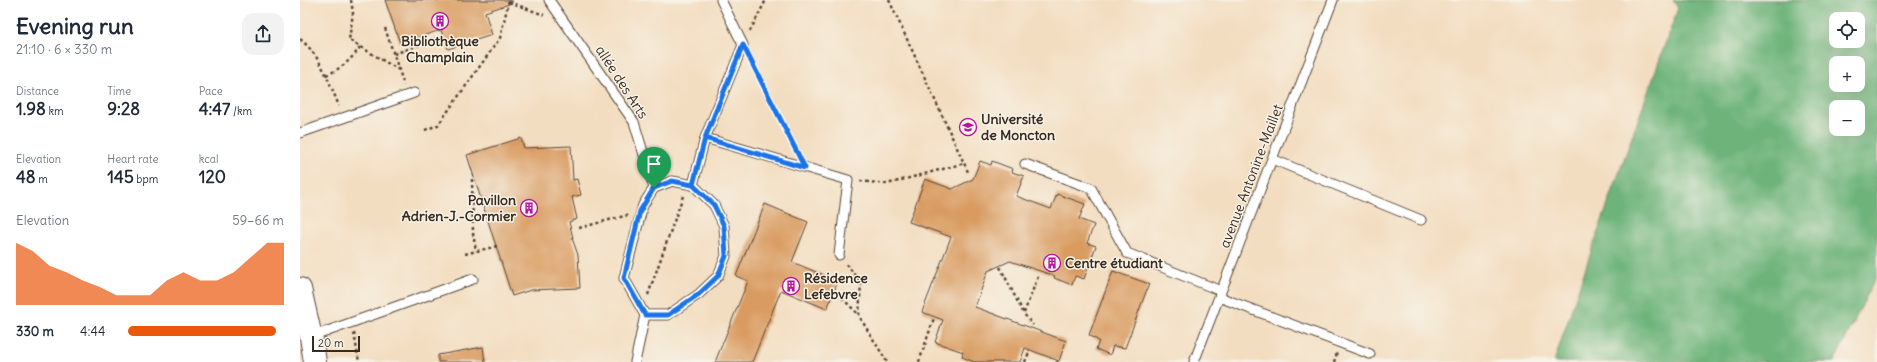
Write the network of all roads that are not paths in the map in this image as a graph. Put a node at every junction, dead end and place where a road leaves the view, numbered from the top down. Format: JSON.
{"nodes":[{"id":1,"x":549,"y":0,"type":"edge"},
{"id":2,"x":721,"y":0,"type":"edge"},
{"id":3,"x":1333,"y":0,"type":"edge"},
{"id":4,"x":411,"y":94,"type":"road end"},
{"id":5,"x":300,"y":133,"type":"edge"},
{"id":6,"x":705,"y":138,"type":"junction"},
{"id":7,"x":1272,"y":159,"type":"junction"},
{"id":8,"x":1025,"y":164,"type":"dead end"},
{"id":9,"x":690,"y":184,"type":"junction"},
{"id":10,"x":654,"y":188,"type":"junction"},
{"id":11,"x":1421,"y":220,"type":"dead end"},
{"id":12,"x":839,"y":255,"type":"road end"},
{"id":13,"x":473,"y":279,"type":"dead end"},
{"id":14,"x":300,"y":289,"type":"edge"},
{"id":15,"x":1220,"y":294,"type":"junction"},
{"id":16,"x":644,"y":312,"type":"junction"},
{"id":17,"x":311,"y":337,"type":"junction"},
{"id":18,"x":1370,"y":354,"type":"dead end"},
{"id":19,"x":315,"y":362,"type":"edge"},
{"id":20,"x":635,"y":362,"type":"edge"},
{"id":21,"x":1194,"y":362,"type":"edge"}],
"edges":[{"from":1,"to":10,"type":"lane","name":"allée des Arts"},
{"from":2,"to":6,"type":"lane"},
{"from":3,"to":7,"type":"lane","name":"avenue Antonine-Maillet"},
{"from":4,"to":5,"type":"lane"},
{"from":6,"to":9,"type":"lane"},
{"from":6,"to":12,"type":"lane"},
{"from":7,"to":11,"type":"lane"},
{"from":7,"to":15,"type":"lane","name":"avenue Antonine-Maillet"},
{"from":8,"to":15,"type":"lane"},
{"from":9,"to":10,"type":"lane"},
{"from":9,"to":16,"type":"lane"},
{"from":10,"to":16,"type":"lane"},
{"from":13,"to":17,"type":"lane"},
{"from":14,"to":17,"type":"street"},
{"from":15,"to":18,"type":"lane"},
{"from":15,"to":21,"type":"lane","name":"avenue Antonine-Maillet"},
{"from":16,"to":20,"type":"lane"},
{"from":17,"to":19,"type":"street"}]}
